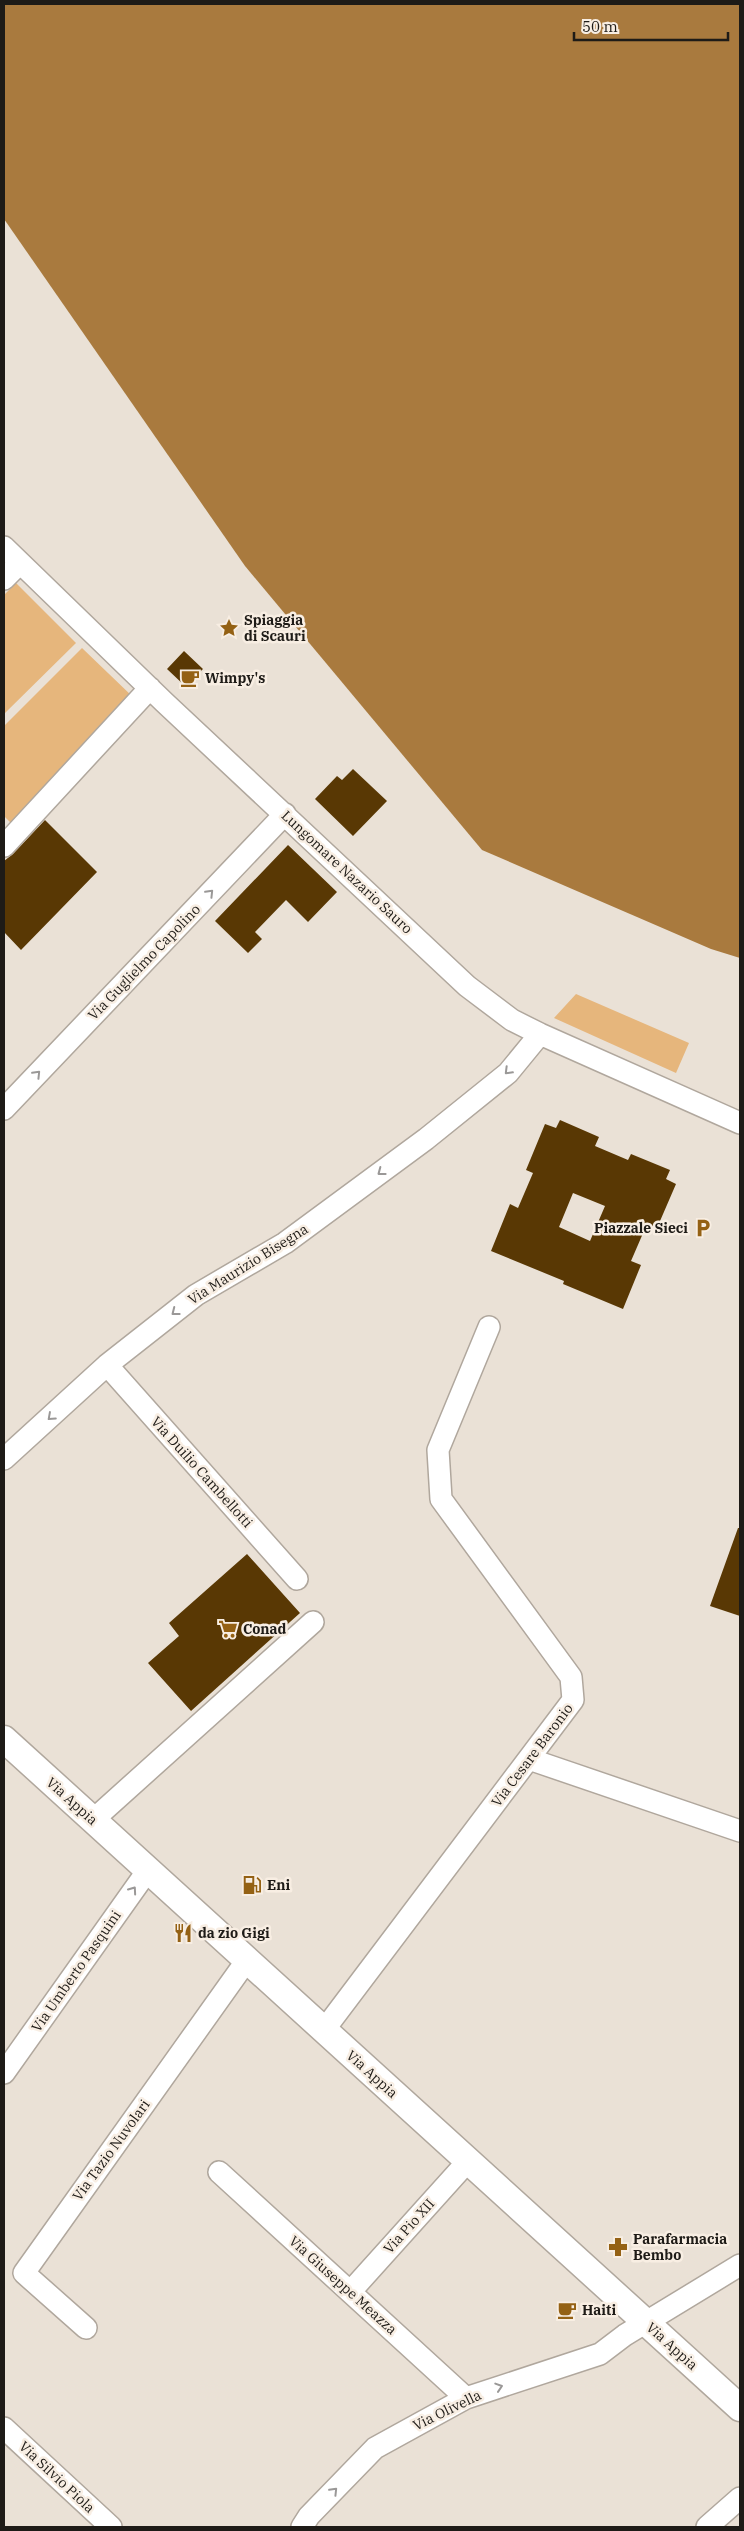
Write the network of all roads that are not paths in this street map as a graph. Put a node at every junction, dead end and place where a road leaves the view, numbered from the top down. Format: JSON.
{"nodes":[{"id":1,"x":4,"y":547,"type":"edge"},
{"id":2,"x":20,"y":563,"type":"junction"},
{"id":3,"x":4,"y":579,"type":"edge"},
{"id":4,"x":150,"y":688,"type":"junction"},
{"id":5,"x":285,"y":814,"type":"junction"},
{"id":6,"x":4,"y":846,"type":"edge"},
{"id":7,"x":540,"y":1034,"type":"junction"},
{"id":8,"x":4,"y":1109,"type":"edge"},
{"id":9,"x":740,"y":1123,"type":"edge"},
{"id":10,"x":489,"y":1327,"type":"dead end"},
{"id":11,"x":107,"y":1365,"type":"junction"},
{"id":12,"x":4,"y":1460,"type":"edge"},
{"id":13,"x":297,"y":1579,"type":"dead end"},
{"id":14,"x":313,"y":1622,"type":"dead end"},
{"id":15,"x":5,"y":1743,"type":"edge"},
{"id":16,"x":529,"y":1759,"type":"junction"},
{"id":17,"x":93,"y":1820,"type":"junction"},
{"id":18,"x":740,"y":1831,"type":"edge"},
{"id":19,"x":148,"y":1870,"type":"junction"},
{"id":20,"x":247,"y":1960,"type":"junction"},
{"id":21,"x":324,"y":2030,"type":"junction"},
{"id":22,"x":4,"y":2073,"type":"edge"},
{"id":23,"x":468,"y":2161,"type":"junction"},
{"id":24,"x":219,"y":2172,"type":"dead end"},
{"id":25,"x":740,"y":2265,"type":"edge"},
{"id":26,"x":351,"y":2291,"type":"junction"},
{"id":27,"x":646,"y":2323,"type":"junction"},
{"id":28,"x":86,"y":2328,"type":"dead end"},
{"id":29,"x":466,"y":2398,"type":"junction"},
{"id":30,"x":740,"y":2408,"type":"edge"},
{"id":31,"x":4,"y":2428,"type":"edge"},
{"id":32,"x":740,"y":2498,"type":"edge"},
{"id":33,"x":111,"y":2527,"type":"edge"},
{"id":34,"x":302,"y":2527,"type":"edge"},
{"id":35,"x":707,"y":2527,"type":"edge"}],
"edges":[{"from":1,"to":2,"type":"street","name":"Lungomare Nazario Sauro"},
{"from":2,"to":3,"type":"street"},
{"from":2,"to":4,"type":"street","name":"Lungomare Nazario Sauro"},
{"from":4,"to":5,"type":"street","name":"Lungomare Nazario Sauro"},
{"from":4,"to":6,"type":"street"},
{"from":5,"to":7,"type":"street","name":"Lungomare Nazario Sauro"},
{"from":8,"to":5,"type":"street","name":"Via Guglielmo Capolino","one_way":true},
{"from":7,"to":9,"type":"street","name":"Lungomare Nazario Sauro"},
{"from":7,"to":11,"type":"street","name":"Via Maurizio Bisegna","one_way":true},
{"from":10,"to":16,"type":"street","name":"Via Cesare Baronio"},
{"from":11,"to":12,"type":"street","name":"Via Maurizio Bisegna","one_way":true},
{"from":11,"to":13,"type":"street","name":"Via Duilio Cambellotti"},
{"from":14,"to":17,"type":"street"},
{"from":15,"to":17,"type":"main road","name":"Via Appia"},
{"from":16,"to":18,"type":"street"},
{"from":16,"to":21,"type":"street","name":"Via Cesare Baronio"},
{"from":17,"to":19,"type":"main road","name":"Via Appia"},
{"from":19,"to":20,"type":"main road","name":"Via Appia"},
{"from":22,"to":19,"type":"street","name":"Via Umberto Pasquini","one_way":true},
{"from":20,"to":21,"type":"main road","name":"Via Appia"},
{"from":20,"to":28,"type":"street","name":"Via Tazio Nuvolari"},
{"from":21,"to":23,"type":"main road","name":"Via Appia"},
{"from":23,"to":26,"type":"street","name":"Via Pio XII"},
{"from":23,"to":27,"type":"main road","name":"Via Appia"},
{"from":24,"to":26,"type":"street","name":"Via Giuseppe Meazza"},
{"from":25,"to":27,"type":"street","name":"Via Olivella"},
{"from":26,"to":29,"type":"street","name":"Via Giuseppe Meazza"},
{"from":29,"to":27,"type":"street","name":"Via Olivella","one_way":true},
{"from":27,"to":30,"type":"main road","name":"Via Appia"},
{"from":34,"to":29,"type":"street","name":"Via Olivella","one_way":true},
{"from":31,"to":33,"type":"street","name":"Via Silvio Piola"},
{"from":32,"to":35,"type":"street"}]}
